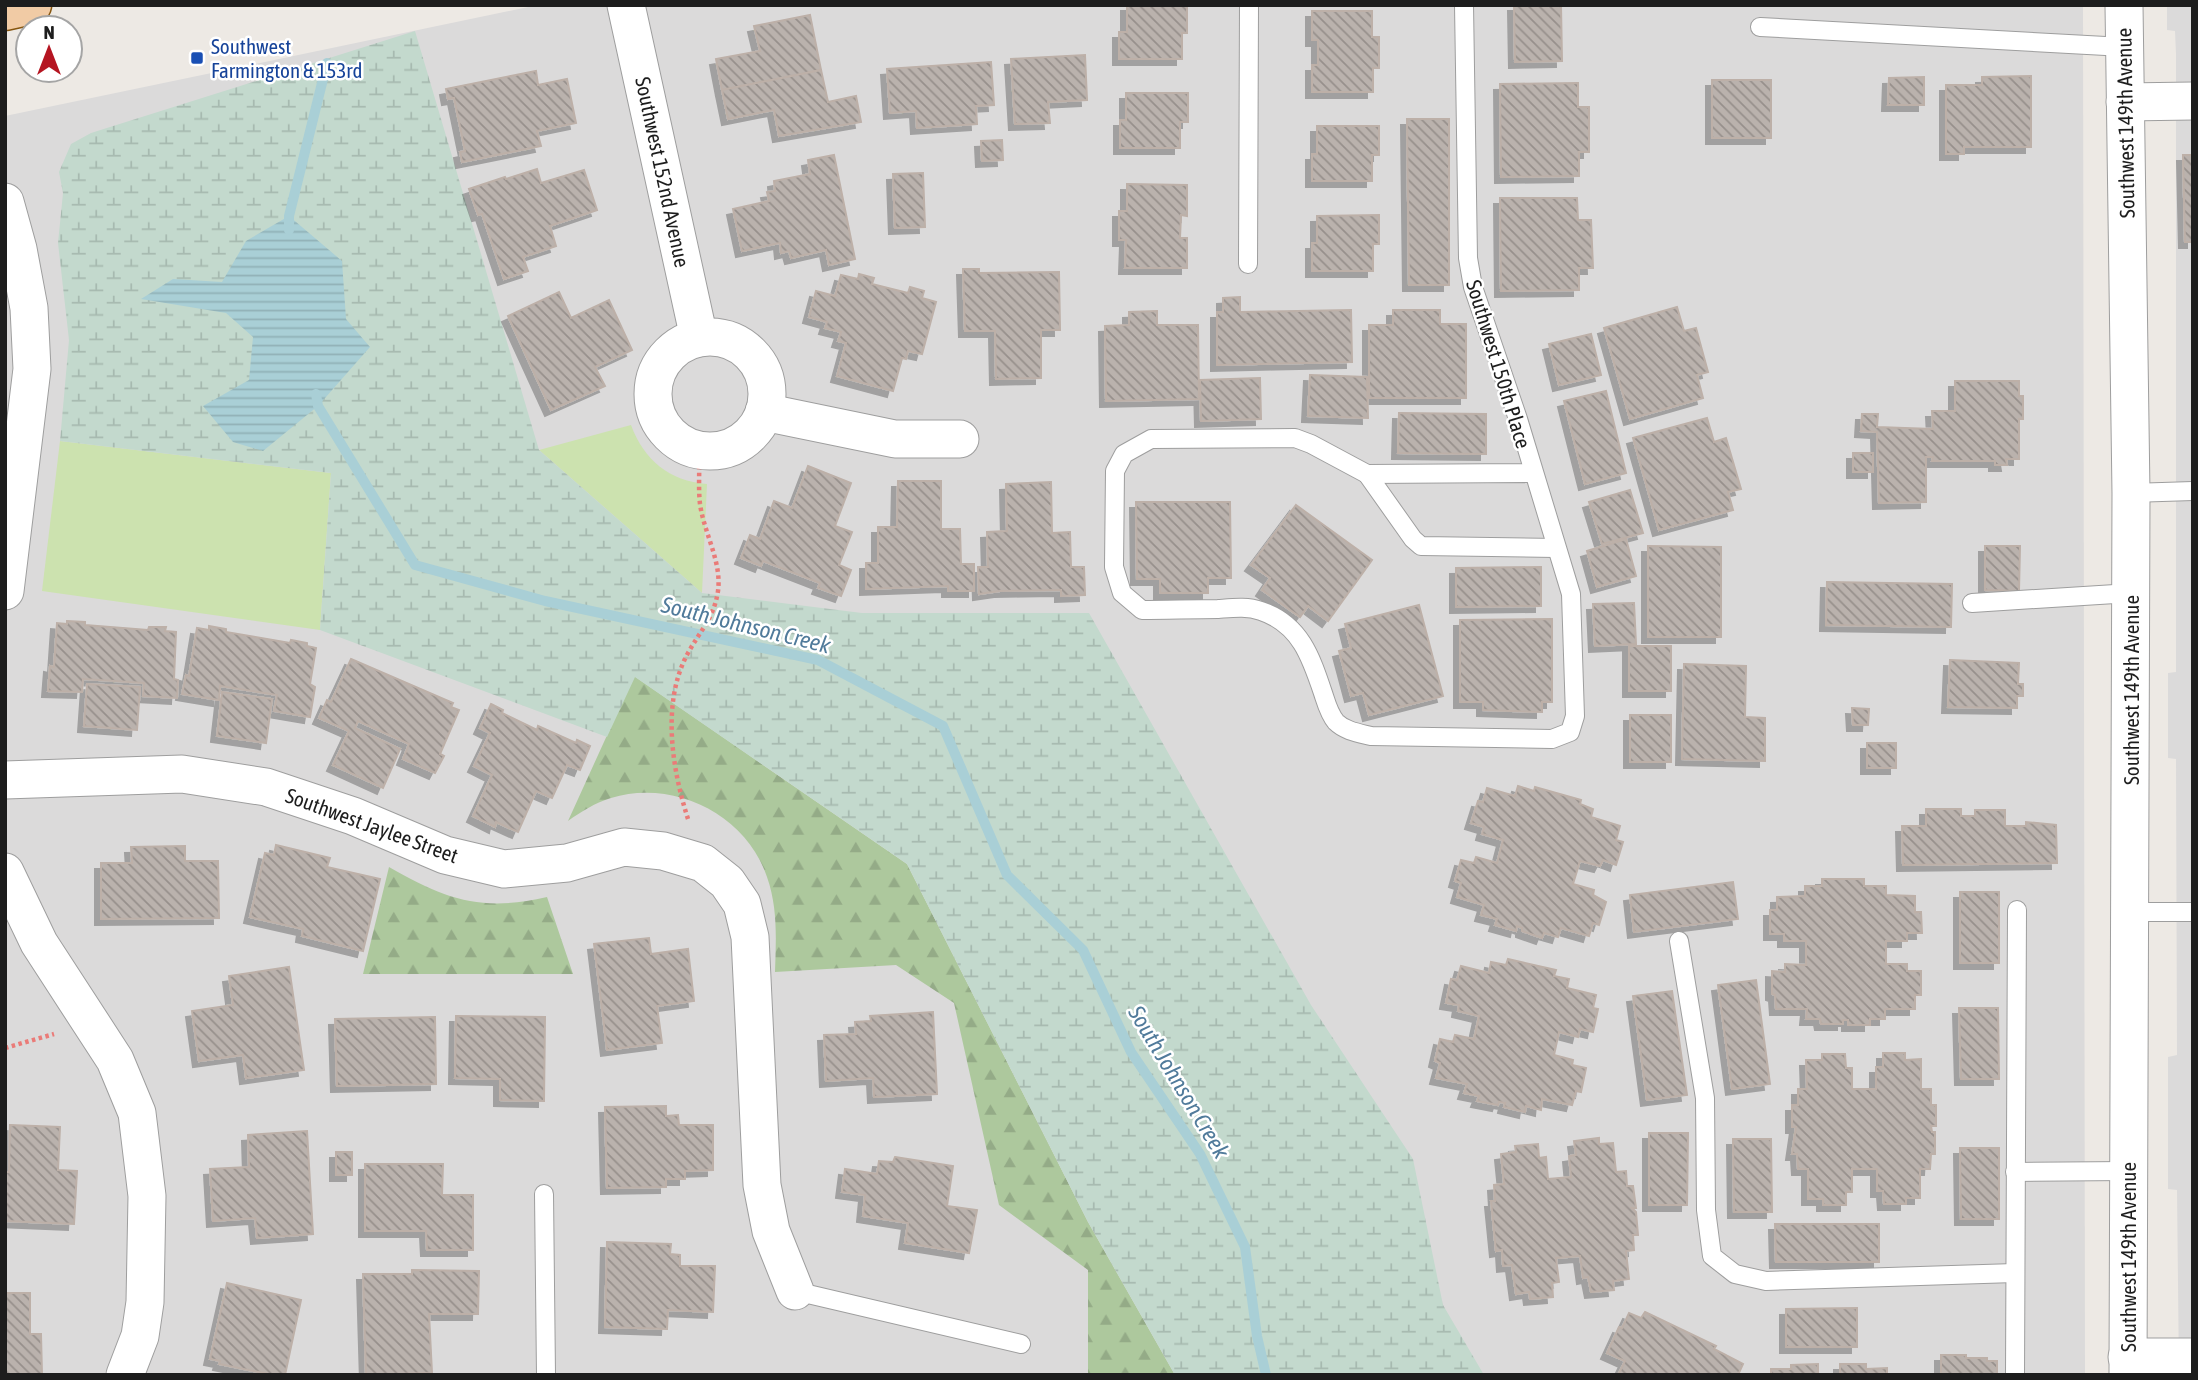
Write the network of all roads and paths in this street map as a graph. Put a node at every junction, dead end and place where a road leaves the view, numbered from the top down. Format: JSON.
{"nodes":[{"id":1,"x":32,"y":5,"type":"edge"},
{"id":2,"x":626,"y":5,"type":"edge"},
{"id":3,"x":1464,"y":5,"type":"edge"},
{"id":4,"x":2124,"y":5,"type":"edge"},
{"id":5,"x":1248,"y":8,"type":"edge"},
{"id":6,"x":5,"y":11,"type":"edge"},
{"id":7,"x":1760,"y":27,"type":"dead end"},
{"id":8,"x":2124,"y":47,"type":"junction"},
{"id":9,"x":2193,"y":101,"type":"edge"},
{"id":10,"x":2125,"y":102,"type":"junction"},
{"id":11,"x":5,"y":202,"type":"edge"},
{"id":12,"x":1248,"y":264,"type":"dead end"},
{"id":13,"x":699,"y":338,"type":"junction"},
{"id":14,"x":764,"y":412,"type":"junction"},
{"id":15,"x":960,"y":439,"type":"dead end"},
{"id":16,"x":699,"y":450,"type":"junction"},
{"id":17,"x":1533,"y":473,"type":"junction"},
{"id":18,"x":1367,"y":474,"type":"junction"},
{"id":19,"x":2193,"y":491,"type":"edge"},
{"id":20,"x":2131,"y":493,"type":"junction"},
{"id":21,"x":1556,"y":548,"type":"junction"},
{"id":22,"x":5,"y":592,"type":"edge"},
{"id":23,"x":2131,"y":593,"type":"junction"},
{"id":24,"x":1972,"y":603,"type":"dead end"},
{"id":25,"x":5,"y":780,"type":"edge"},
{"id":26,"x":691,"y":860,"type":"junction"},
{"id":27,"x":5,"y":872,"type":"edge"},
{"id":28,"x":2017,"y":910,"type":"dead end"},
{"id":29,"x":2130,"y":912,"type":"junction"},
{"id":30,"x":2193,"y":912,"type":"edge"},
{"id":31,"x":1679,"y":941,"type":"dead end"},
{"id":32,"x":92,"y":1023,"type":"junction"},
{"id":33,"x":5,"y":1048,"type":"edge"},
{"id":34,"x":2127,"y":1171,"type":"junction"},
{"id":35,"x":2015,"y":1172,"type":"junction"},
{"id":36,"x":544,"y":1194,"type":"dead end"},
{"id":37,"x":2015,"y":1273,"type":"junction"},
{"id":38,"x":795,"y":1291,"type":"joint"},
{"id":39,"x":1021,"y":1345,"type":"dead end"},
{"id":40,"x":2193,"y":1357,"type":"edge"},
{"id":41,"x":2128,"y":1366,"type":"edge"},
{"id":42,"x":125,"y":1375,"type":"edge"},
{"id":43,"x":546,"y":1375,"type":"edge"},
{"id":44,"x":2015,"y":1375,"type":"edge"}],
"edges":[{"from":1,"to":6,"type":"main road"},
{"from":2,"to":13,"type":"street","name":"Southwest 152nd Avenue"},
{"from":3,"to":17,"type":"lane","name":"Southwest 150th Place"},
{"from":4,"to":8,"type":"street","name":"Southwest 149th Avenue"},
{"from":5,"to":12,"type":"lane"},
{"from":7,"to":8,"type":"lane"},
{"from":8,"to":10,"type":"street","name":"Southwest 149th Avenue"},
{"from":9,"to":10,"type":"street"},
{"from":10,"to":20,"type":"street","name":"Southwest 149th Avenue"},
{"from":11,"to":22,"type":"street"},
{"from":13,"to":14,"type":"street"},
{"from":13,"to":16,"type":"street"},
{"from":14,"to":15,"type":"street"},
{"from":14,"to":16,"type":"street"},
{"from":16,"to":26,"type":"path"},
{"from":17,"to":18,"type":"lane"},
{"from":17,"to":21,"type":"lane","name":"Southwest 150th Place"},
{"from":18,"to":21,"type":"lane"},
{"from":18,"to":21,"type":"lane","name":"Southwest 150th Place"},
{"from":19,"to":20,"type":"lane"},
{"from":20,"to":23,"type":"street","name":"Southwest 149th Avenue"},
{"from":23,"to":24,"type":"lane"},
{"from":23,"to":29,"type":"street","name":"Southwest 149th Avenue"},
{"from":25,"to":26,"type":"street","name":"Southwest Jaylee Street"},
{"from":26,"to":38,"type":"street","name":"Southwest Jaylee Street"},
{"from":27,"to":32,"type":"street"},
{"from":28,"to":35,"type":"lane"},
{"from":29,"to":30,"type":"lane"},
{"from":29,"to":34,"type":"street","name":"Southwest 149th Avenue"},
{"from":31,"to":37,"type":"lane"},
{"from":32,"to":33,"type":"path"},
{"from":32,"to":42,"type":"street"},
{"from":34,"to":35,"type":"lane"},
{"from":34,"to":41,"type":"street","name":"Southwest 149th Avenue"},
{"from":35,"to":37,"type":"lane"},
{"from":36,"to":43,"type":"lane"},
{"from":37,"to":44,"type":"lane"},
{"from":38,"to":39,"type":"lane"},
{"from":40,"to":41,"type":"street"}]}
